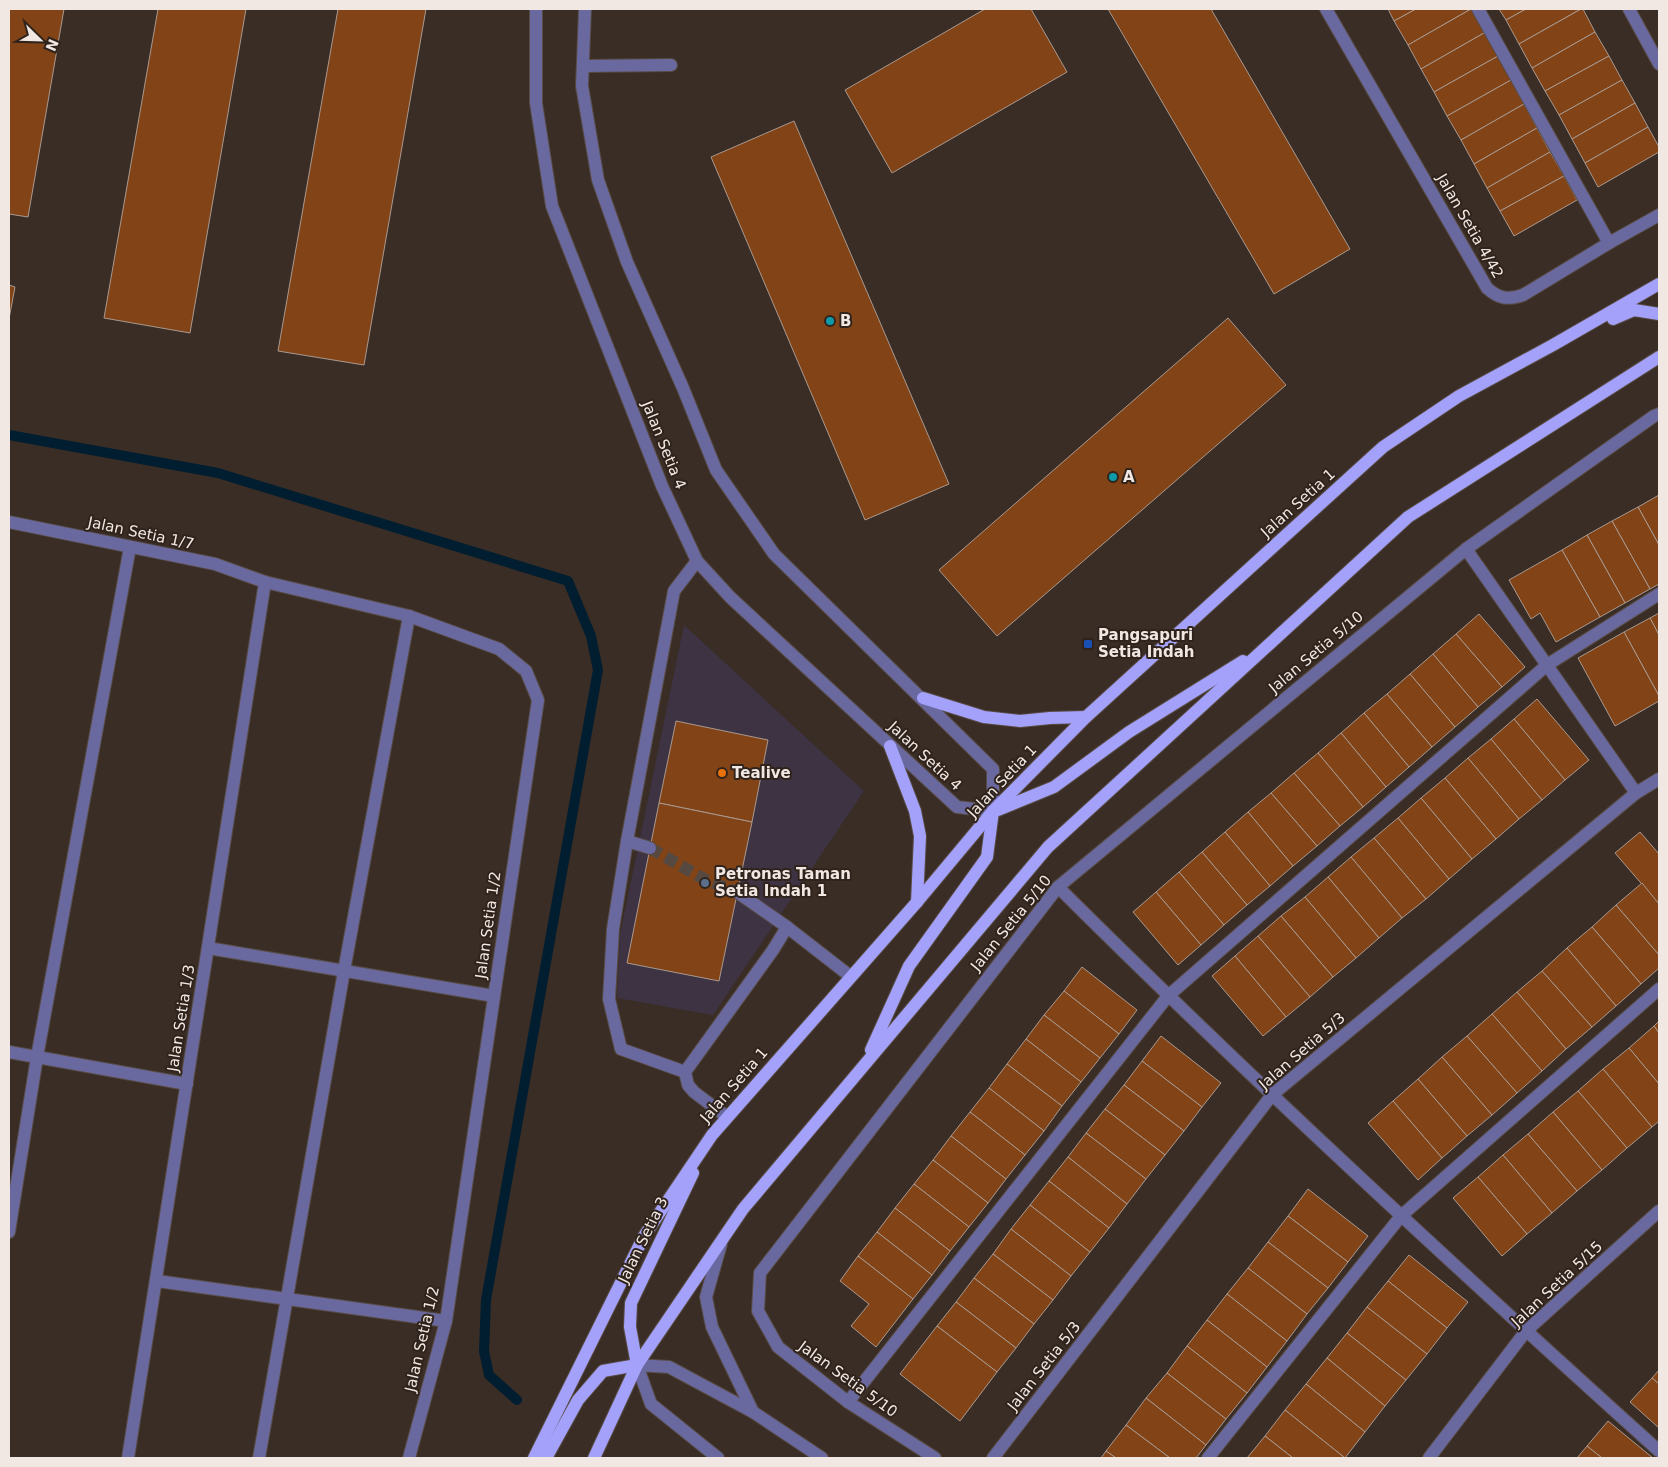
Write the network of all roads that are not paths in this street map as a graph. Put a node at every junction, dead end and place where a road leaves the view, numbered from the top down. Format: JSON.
{"nodes":[{"id":1,"x":536,"y":9,"type":"edge"},
{"id":2,"x":584,"y":9,"type":"edge"},
{"id":3,"x":1326,"y":9,"type":"edge"},
{"id":4,"x":1478,"y":9,"type":"edge"},
{"id":5,"x":1630,"y":9,"type":"edge"},
{"id":6,"x":1659,"y":64,"type":"edge"},
{"id":7,"x":671,"y":65,"type":"dead end"},
{"id":8,"x":583,"y":66,"type":"junction"},
{"id":9,"x":1659,"y":215,"type":"edge"},
{"id":10,"x":1609,"y":243,"type":"junction"},
{"id":11,"x":1659,"y":284,"type":"edge"},
{"id":12,"x":1659,"y":314,"type":"edge"},
{"id":13,"x":1553,"y":345,"type":"junction"},
{"id":14,"x":1659,"y":356,"type":"edge"},
{"id":15,"x":1659,"y":414,"type":"edge"},
{"id":16,"x":9,"y":522,"type":"edge"},
{"id":17,"x":130,"y":547,"type":"junction"},
{"id":18,"x":1466,"y":549,"type":"junction"},
{"id":19,"x":697,"y":561,"type":"junction"},
{"id":20,"x":266,"y":582,"type":"junction"},
{"id":21,"x":1659,"y":594,"type":"edge"},
{"id":22,"x":409,"y":616,"type":"junction"},
{"id":23,"x":1270,"y":644,"type":"junction"},
{"id":24,"x":1547,"y":665,"type":"junction"},
{"id":25,"x":923,"y":698,"type":"junction"},
{"id":26,"x":1086,"y":717,"type":"junction"},
{"id":27,"x":890,"y":746,"type":"junction"},
{"id":28,"x":1659,"y":779,"type":"edge"},
{"id":29,"x":1636,"y":793,"type":"junction"},
{"id":30,"x":993,"y":811,"type":"junction"},
{"id":31,"x":627,"y":841,"type":"junction"},
{"id":32,"x":650,"y":848,"type":"tunnel mouth"},
{"id":33,"x":1058,"y":887,"type":"junction"},
{"id":34,"x":737,"y":892,"type":"tunnel mouth"},
{"id":35,"x":917,"y":902,"type":"junction"},
{"id":36,"x":787,"y":927,"type":"junction"},
{"id":37,"x":208,"y":948,"type":"junction"},
{"id":38,"x":344,"y":971,"type":"junction"},
{"id":39,"x":850,"y":976,"type":"junction"},
{"id":40,"x":1659,"y":989,"type":"edge"},
{"id":41,"x":494,"y":996,"type":"junction"},
{"id":42,"x":1168,"y":996,"type":"junction"},
{"id":43,"x":9,"y":1052,"type":"edge"},
{"id":44,"x":37,"y":1057,"type":"junction"},
{"id":45,"x":864,"y":1064,"type":"junction"},
{"id":46,"x":685,"y":1072,"type":"junction"},
{"id":47,"x":187,"y":1084,"type":"junction"},
{"id":48,"x":1272,"y":1095,"type":"junction"},
{"id":49,"x":727,"y":1117,"type":"junction"},
{"id":50,"x":712,"y":1135,"type":"junction"},
{"id":51,"x":1659,"y":1211,"type":"edge"},
{"id":52,"x":1401,"y":1216,"type":"junction"},
{"id":53,"x":9,"y":1232,"type":"edge"},
{"id":54,"x":723,"y":1236,"type":"junction"},
{"id":55,"x":156,"y":1281,"type":"junction"},
{"id":56,"x":288,"y":1299,"type":"junction"},
{"id":57,"x":446,"y":1321,"type":"junction"},
{"id":58,"x":1526,"y":1331,"type":"junction"},
{"id":59,"x":637,"y":1365,"type":"junction"},
{"id":60,"x":848,"y":1402,"type":"junction"},
{"id":61,"x":752,"y":1412,"type":"junction"},
{"id":62,"x":1659,"y":1451,"type":"edge"},
{"id":63,"x":128,"y":1458,"type":"edge"},
{"id":64,"x":259,"y":1458,"type":"edge"},
{"id":65,"x":409,"y":1458,"type":"edge"},
{"id":66,"x":534,"y":1458,"type":"edge"},
{"id":67,"x":546,"y":1458,"type":"edge"},
{"id":68,"x":594,"y":1458,"type":"edge"},
{"id":69,"x":718,"y":1458,"type":"edge"},
{"id":70,"x":822,"y":1458,"type":"edge"},
{"id":71,"x":935,"y":1458,"type":"edge"},
{"id":72,"x":993,"y":1458,"type":"edge"},
{"id":73,"x":1208,"y":1458,"type":"edge"},
{"id":74,"x":1429,"y":1458,"type":"edge"}],
"edges":[{"from":1,"to":19,"type":"street","name":"Jalan Setia 4"},
{"from":2,"to":8,"type":"street"},
{"from":3,"to":10,"type":"street","name":"Jalan Setia 4/42"},
{"from":4,"to":10,"type":"street"},
{"from":5,"to":6,"type":"street"},
{"from":7,"to":8,"type":"street"},
{"from":8,"to":25,"type":"street"},
{"from":9,"to":10,"type":"street","name":"Jalan Setia 4/42"},
{"from":11,"to":13,"type":"main road","name":"Jalan Setia 1"},
{"from":12,"to":13,"type":"main road"},
{"from":13,"to":26,"type":"main road","name":"Jalan Setia 1"},
{"from":14,"to":23,"type":"main road"},
{"from":15,"to":18,"type":"street","name":"Jalan Setia 5/10"},
{"from":16,"to":17,"type":"street","name":"Jalan Setia 1/7"},
{"from":17,"to":20,"type":"street","name":"Jalan Setia 1/7"},
{"from":17,"to":44,"type":"street"},
{"from":18,"to":24,"type":"street"},
{"from":18,"to":33,"type":"street","name":"Jalan Setia 5/10"},
{"from":19,"to":27,"type":"street","name":"Jalan Setia 4"},
{"from":19,"to":31,"type":"street"},
{"from":20,"to":22,"type":"street","name":"Jalan Setia 1/2"},
{"from":20,"to":37,"type":"street","name":"Jalan Setia 1/3"},
{"from":21,"to":24,"type":"street"},
{"from":22,"to":38,"type":"street"},
{"from":22,"to":41,"type":"street","name":"Jalan Setia 1/2"},
{"from":23,"to":30,"type":"main road"},
{"from":23,"to":45,"type":"main road"},
{"from":24,"to":29,"type":"street"},
{"from":24,"to":42,"type":"street"},
{"from":25,"to":26,"type":"main road"},
{"from":25,"to":30,"type":"street"},
{"from":26,"to":30,"type":"main road","name":"Jalan Setia 1"},
{"from":27,"to":30,"type":"street","name":"Jalan Setia 4"},
{"from":27,"to":35,"type":"main road"},
{"from":28,"to":29,"type":"street","name":"Jalan Setia 5/3"},
{"from":29,"to":48,"type":"street","name":"Jalan Setia 5/3"},
{"from":30,"to":35,"type":"main road","name":"Jalan Setia 1"},
{"from":30,"to":45,"type":"main road"},
{"from":31,"to":32,"type":"street"},
{"from":31,"to":46,"type":"street"},
{"from":33,"to":42,"type":"street"},
{"from":33,"to":60,"type":"street","name":"Jalan Setia 5/10"},
{"from":34,"to":36,"type":"street"},
{"from":35,"to":39,"type":"main road","name":"Jalan Setia 1"},
{"from":36,"to":39,"type":"street"},
{"from":36,"to":46,"type":"street"},
{"from":37,"to":38,"type":"street"},
{"from":37,"to":47,"type":"street","name":"Jalan Setia 1/3"},
{"from":38,"to":41,"type":"street"},
{"from":38,"to":56,"type":"street"},
{"from":39,"to":49,"type":"main road","name":"Jalan Setia 1"},
{"from":40,"to":52,"type":"street"},
{"from":41,"to":57,"type":"street","name":"Jalan Setia 1/2"},
{"from":42,"to":48,"type":"street"},
{"from":42,"to":60,"type":"street"},
{"from":43,"to":44,"type":"street"},
{"from":44,"to":47,"type":"street"},
{"from":44,"to":53,"type":"street"},
{"from":45,"to":54,"type":"main road"},
{"from":46,"to":49,"type":"street"},
{"from":47,"to":55,"type":"street","name":"Jalan Setia 1/3"},
{"from":48,"to":52,"type":"street"},
{"from":48,"to":72,"type":"street","name":"Jalan Setia 5/3"},
{"from":49,"to":50,"type":"main road","name":"Jalan Setia 1"},
{"from":50,"to":59,"type":"main road","name":"Jalan Setia 3"},
{"from":50,"to":66,"type":"main road","name":"Jalan Setia 1"},
{"from":51,"to":58,"type":"street","name":"Jalan Setia 5/15"},
{"from":52,"to":58,"type":"street"},
{"from":52,"to":73,"type":"street"},
{"from":54,"to":59,"type":"main road"},
{"from":54,"to":61,"type":"street"},
{"from":55,"to":56,"type":"street"},
{"from":55,"to":63,"type":"street","name":"Jalan Setia 1/3"},
{"from":56,"to":57,"type":"street"},
{"from":56,"to":64,"type":"street"},
{"from":57,"to":65,"type":"street","name":"Jalan Setia 1/2"},
{"from":58,"to":62,"type":"street"},
{"from":58,"to":74,"type":"street","name":"Jalan Setia 5/15"},
{"from":59,"to":61,"type":"street"},
{"from":59,"to":67,"type":"main road"},
{"from":59,"to":68,"type":"main road"},
{"from":59,"to":69,"type":"street","name":"Jalan Setia 3"},
{"from":60,"to":71,"type":"street","name":"Jalan Setia 5/10"},
{"from":61,"to":70,"type":"street"}]}
